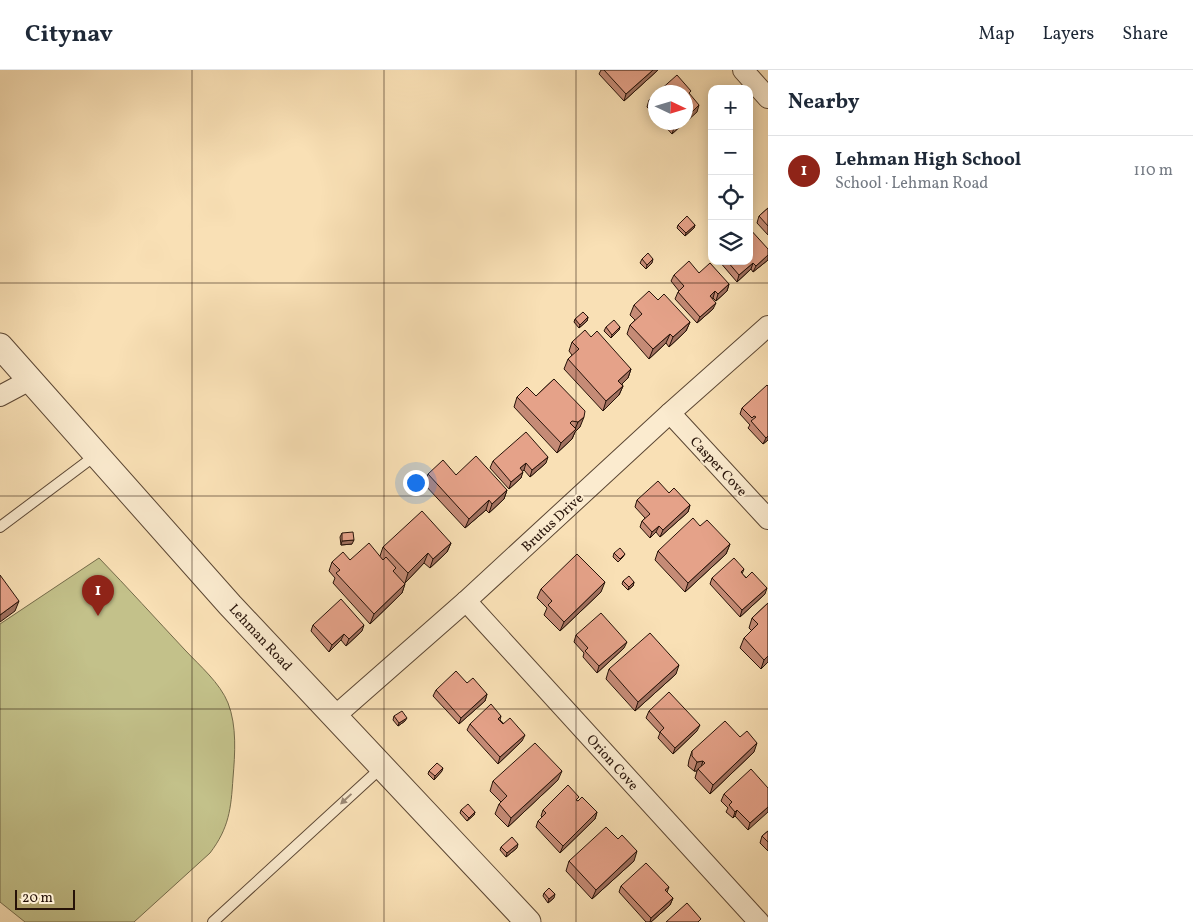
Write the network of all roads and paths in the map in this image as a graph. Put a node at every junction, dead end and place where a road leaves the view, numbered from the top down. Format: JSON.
{"nodes":[{"id":1,"x":743,"y":70,"type":"edge"},
{"id":2,"x":768,"y":97,"type":"edge"},
{"id":3,"x":768,"y":326,"type":"edge"},
{"id":4,"x":0,"y":346,"type":"edge"},
{"id":5,"x":30,"y":380,"type":"junction"},
{"id":6,"x":0,"y":396,"type":"edge"},
{"id":7,"x":670,"y":413,"type":"junction"},
{"id":8,"x":97,"y":454,"type":"junction"},
{"id":9,"x":768,"y":519,"type":"edge"},
{"id":10,"x":0,"y":527,"type":"edge"},
{"id":11,"x":466,"y":601,"type":"junction"},
{"id":12,"x":335,"y":716,"type":"junction"},
{"id":13,"x":382,"y":766,"type":"junction"},
{"id":14,"x":212,"y":922,"type":"edge"},
{"id":15,"x":528,"y":922,"type":"edge"},
{"id":16,"x":759,"y":922,"type":"edge"}],
"edges":[{"from":1,"to":2,"type":"street"},
{"from":3,"to":7,"type":"street","name":"Brutus Drive"},
{"from":4,"to":5,"type":"street","name":"Lehman Road"},
{"from":5,"to":6,"type":"street"},
{"from":5,"to":8,"type":"street","name":"Lehman Road"},
{"from":7,"to":9,"type":"street","name":"Casper Cove"},
{"from":7,"to":11,"type":"street","name":"Brutus Drive"},
{"from":8,"to":10,"type":"lane"},
{"from":8,"to":12,"type":"street","name":"Lehman Road"},
{"from":11,"to":12,"type":"street","name":"Brutus Drive"},
{"from":11,"to":16,"type":"street","name":"Orion Cove"},
{"from":12,"to":13,"type":"street","name":"Lehman Road"},
{"from":13,"to":14,"type":"lane","one_way":true},
{"from":13,"to":15,"type":"street","name":"Lehman Road"}]}
